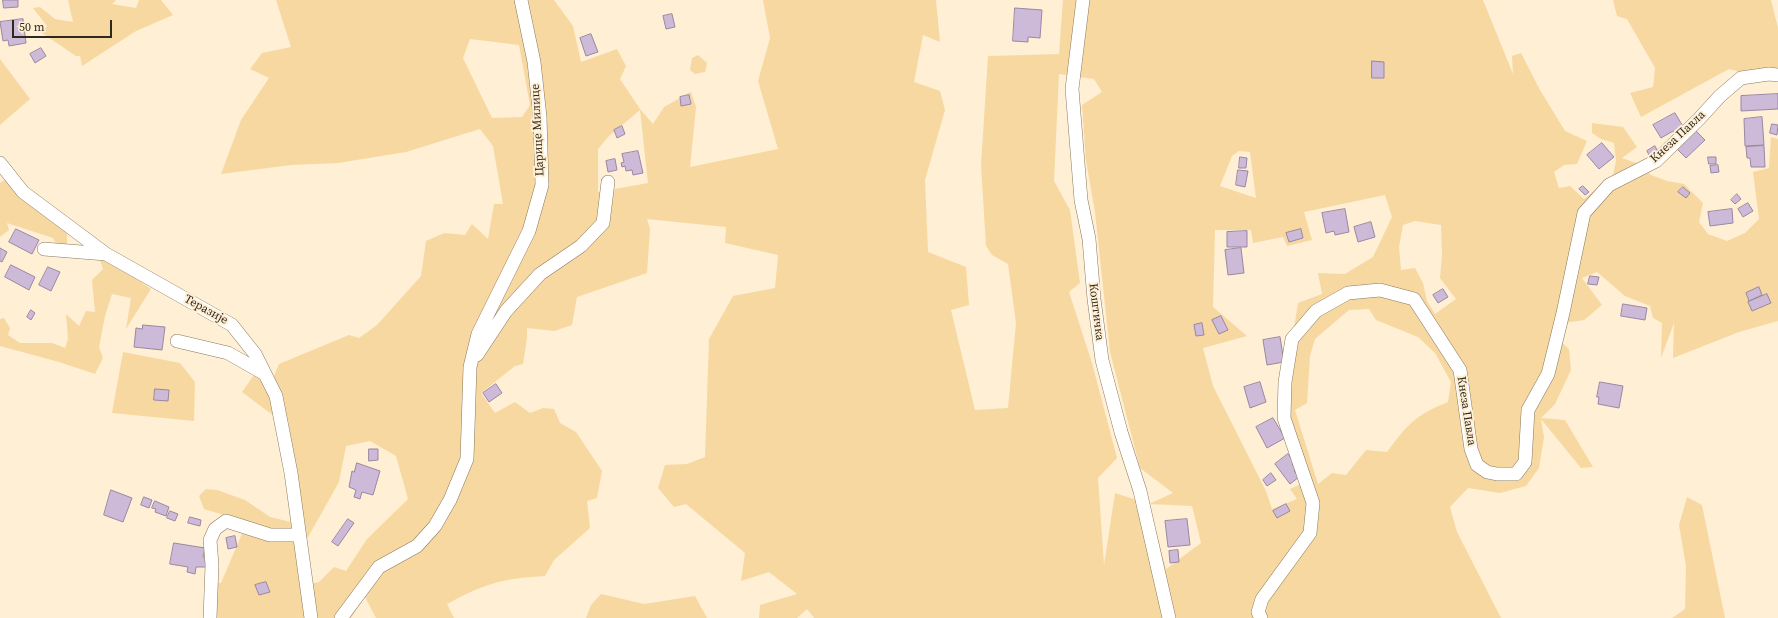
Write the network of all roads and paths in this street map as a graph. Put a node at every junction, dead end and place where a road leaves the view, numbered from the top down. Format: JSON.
{"nodes":[{"id":1,"x":521,"y":0,"type":"edge"},
{"id":2,"x":1083,"y":0,"type":"edge"},
{"id":3,"x":1778,"y":75,"type":"edge"},
{"id":4,"x":0,"y":163,"type":"edge"},
{"id":5,"x":608,"y":182,"type":"dead end"},
{"id":6,"x":44,"y":249,"type":"dead end"},
{"id":7,"x":106,"y":254,"type":"junction"},
{"id":8,"x":177,"y":341,"type":"dead end"},
{"id":9,"x":470,"y":367,"type":"junction"},
{"id":10,"x":265,"y":374,"type":"junction"},
{"id":11,"x":299,"y":535,"type":"junction"},
{"id":12,"x":210,"y":618,"type":"edge"},
{"id":13,"x":311,"y":618,"type":"edge"},
{"id":14,"x":341,"y":618,"type":"edge"},
{"id":15,"x":1169,"y":618,"type":"edge"},
{"id":16,"x":1261,"y":618,"type":"edge"}],
"edges":[{"from":1,"to":9,"type":"street","name":"Царице Милице"},
{"from":2,"to":15,"type":"street","name":"Коштичка"},
{"from":3,"to":16,"type":"street","name":"Кнеза Павла"},
{"from":4,"to":7,"type":"street","name":"Теразије"},
{"from":5,"to":9,"type":"street"},
{"from":6,"to":7,"type":"street"},
{"from":7,"to":10,"type":"street","name":"Теразије"},
{"from":8,"to":10,"type":"street"},
{"from":9,"to":14,"type":"street","name":"Царице Милице"},
{"from":10,"to":11,"type":"street","name":"Теразије"},
{"from":11,"to":12,"type":"street"},
{"from":11,"to":13,"type":"street","name":"Теразије"}]}
